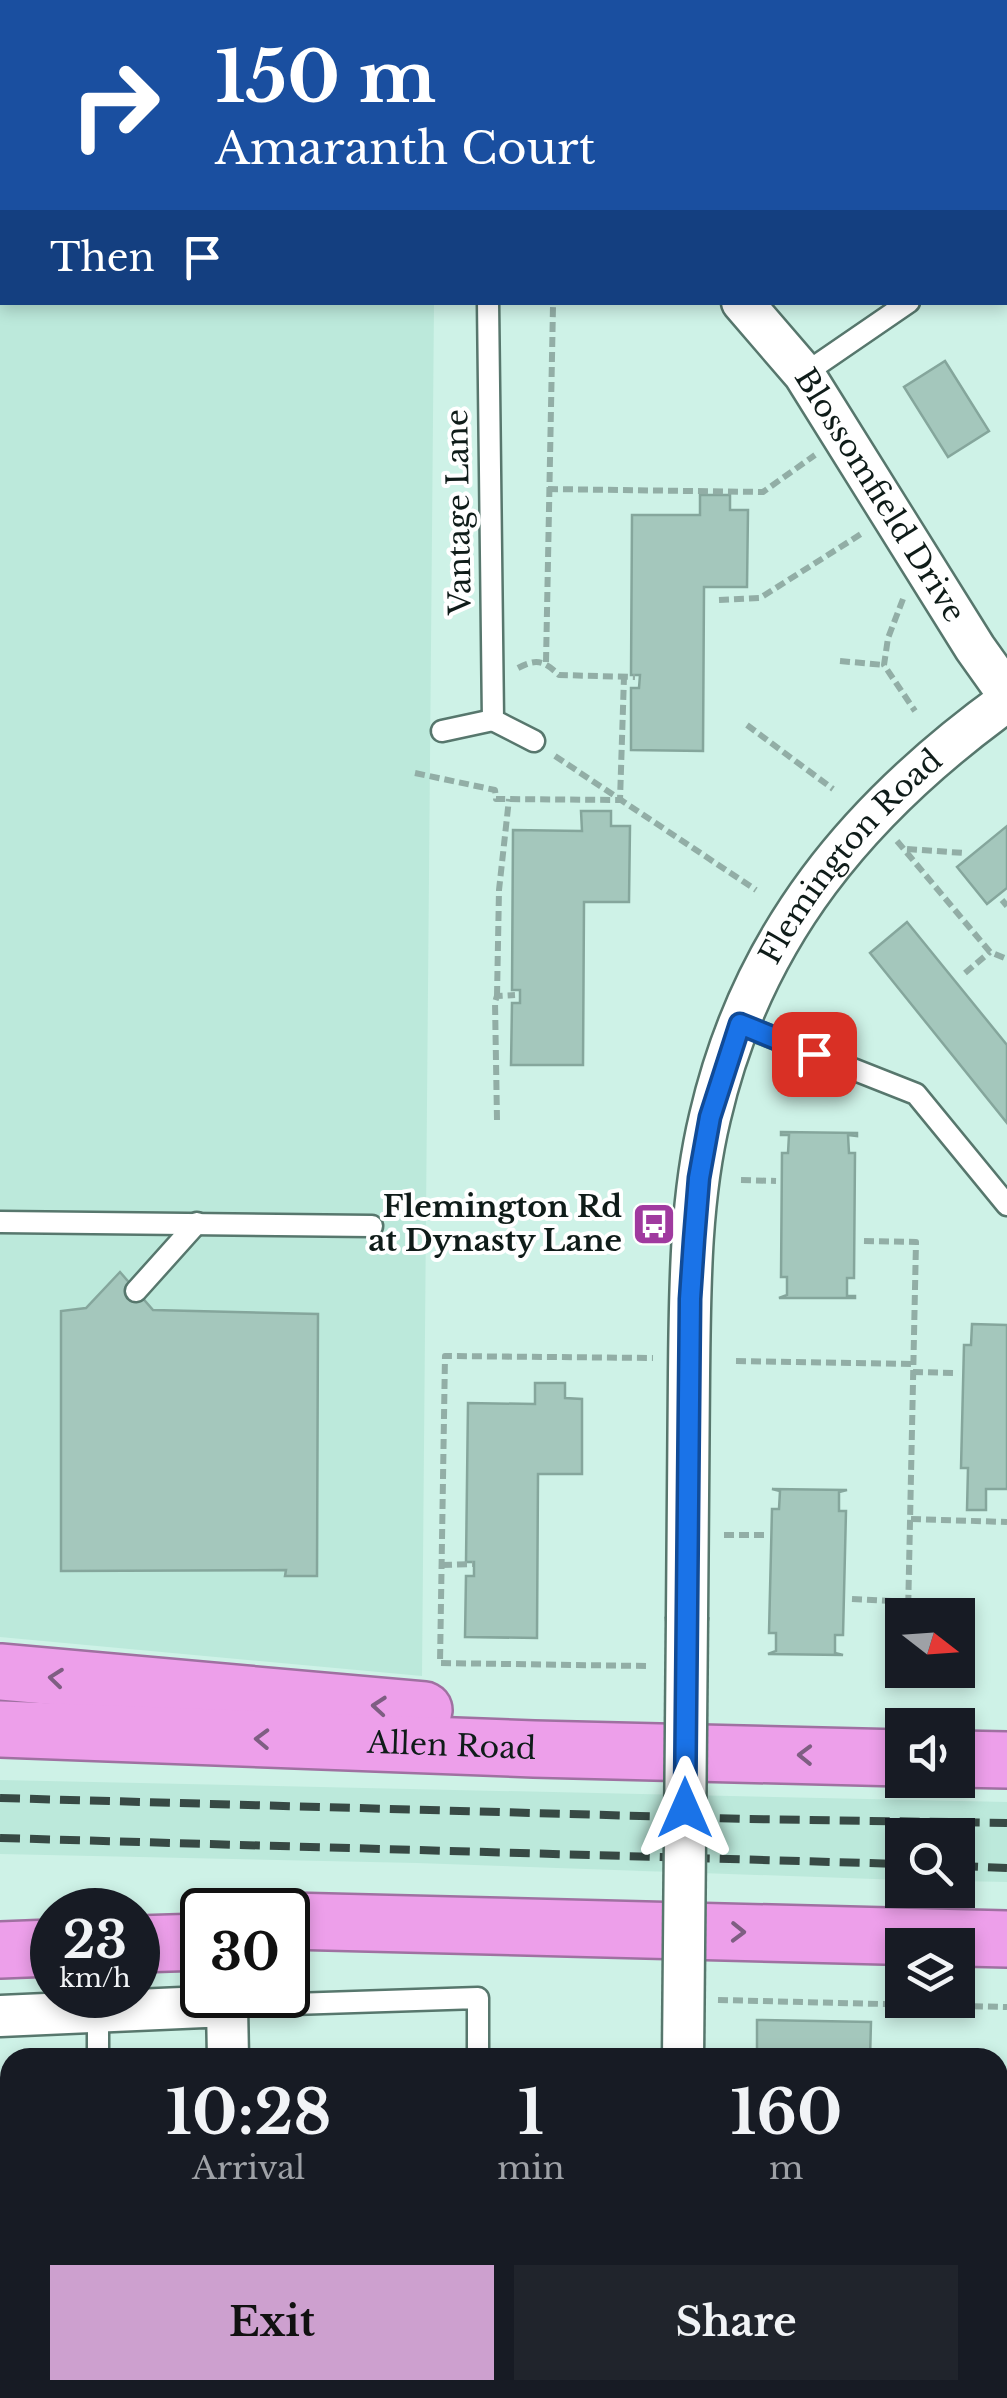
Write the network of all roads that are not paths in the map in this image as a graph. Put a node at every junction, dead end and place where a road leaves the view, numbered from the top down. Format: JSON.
{"nodes":[{"id":1,"x":488,"y":305,"type":"edge"},
{"id":2,"x":745,"y":305,"type":"edge"},
{"id":3,"x":905,"y":305,"type":"edge"},
{"id":4,"x":804,"y":374,"type":"junction"},
{"id":5,"x":1007,"y":697,"type":"edge"},
{"id":6,"x":492,"y":720,"type":"junction"},
{"id":7,"x":442,"y":731,"type":"dead end"},
{"id":8,"x":534,"y":741,"type":"road end"},
{"id":9,"x":740,"y":1024,"type":"junction"},
{"id":10,"x":1007,"y":1205,"type":"edge"},
{"id":11,"x":0,"y":1222,"type":"edge"},
{"id":12,"x":197,"y":1223,"type":"junction"},
{"id":13,"x":372,"y":1226,"type":"dead end"},
{"id":14,"x":136,"y":1290,"type":"dead end"},
{"id":15,"x":0,"y":1672,"type":"edge"},
{"id":16,"x":0,"y":1729,"type":"edge"},
{"id":17,"x":534,"y":1749,"type":"junction"},
{"id":18,"x":885,"y":1758,"type":"edge"},
{"id":19,"x":975,"y":1759,"type":"edge"},
{"id":20,"x":1007,"y":1760,"type":"edge"},
{"id":21,"x":0,"y":1914,"type":"edge"},
{"id":22,"x":30,"y":1915,"type":"edge"},
{"id":23,"x":310,"y":1923,"type":"edge"},
{"id":24,"x":536,"y":1928,"type":"junction"},
{"id":25,"x":310,"y":1937,"type":"edge"},
{"id":26,"x":1007,"y":1939,"type":"edge"},
{"id":27,"x":30,"y":1949,"type":"edge"},
{"id":28,"x":0,"y":1950,"type":"edge"},
{"id":29,"x":310,"y":2003,"type":"edge"},
{"id":30,"x":30,"y":2014,"type":"edge"},
{"id":31,"x":0,"y":2016,"type":"edge"},
{"id":32,"x":98,"y":2018,"type":"edge"},
{"id":33,"x":227,"y":2018,"type":"edge"},
{"id":34,"x":98,"y":2048,"type":"edge"},
{"id":35,"x":228,"y":2048,"type":"edge"},
{"id":36,"x":478,"y":2048,"type":"edge"},
{"id":37,"x":683,"y":2048,"type":"edge"}],
"edges":[{"from":1,"to":6,"type":"lane","name":"Vantage Lane"},
{"from":2,"to":4,"type":"street","name":"Blossomfield Drive"},
{"from":3,"to":4,"type":"lane"},
{"from":4,"to":5,"type":"street","name":"Blossomfield Drive"},
{"from":5,"to":9,"type":"street","name":"Flemington Road"},
{"from":6,"to":7,"type":"lane"},
{"from":6,"to":8,"type":"lane"},
{"from":9,"to":10,"type":"lane"},
{"from":9,"to":37,"type":"street","name":"Flemington Road","bridge":true},
{"from":11,"to":12,"type":"lane"},
{"from":12,"to":13,"type":"lane"},
{"from":12,"to":14,"type":"lane"},
{"from":17,"to":15,"type":"highway","one_way":true},
{"from":17,"to":16,"type":"highway","name":"Allen Road","one_way":true},
{"from":18,"to":17,"type":"highway","name":"Allen Road","one_way":true},
{"from":19,"to":20,"type":"highway"},
{"from":21,"to":22,"type":"highway"},
{"from":23,"to":24,"type":"highway"},
{"from":24,"to":25,"type":"highway"},
{"from":24,"to":26,"type":"highway","one_way":true},
{"from":27,"to":28,"type":"highway"},
{"from":29,"to":36,"type":"lane"},
{"from":30,"to":31,"type":"street"},
{"from":32,"to":34,"type":"lane"},
{"from":33,"to":35,"type":"street"}]}
